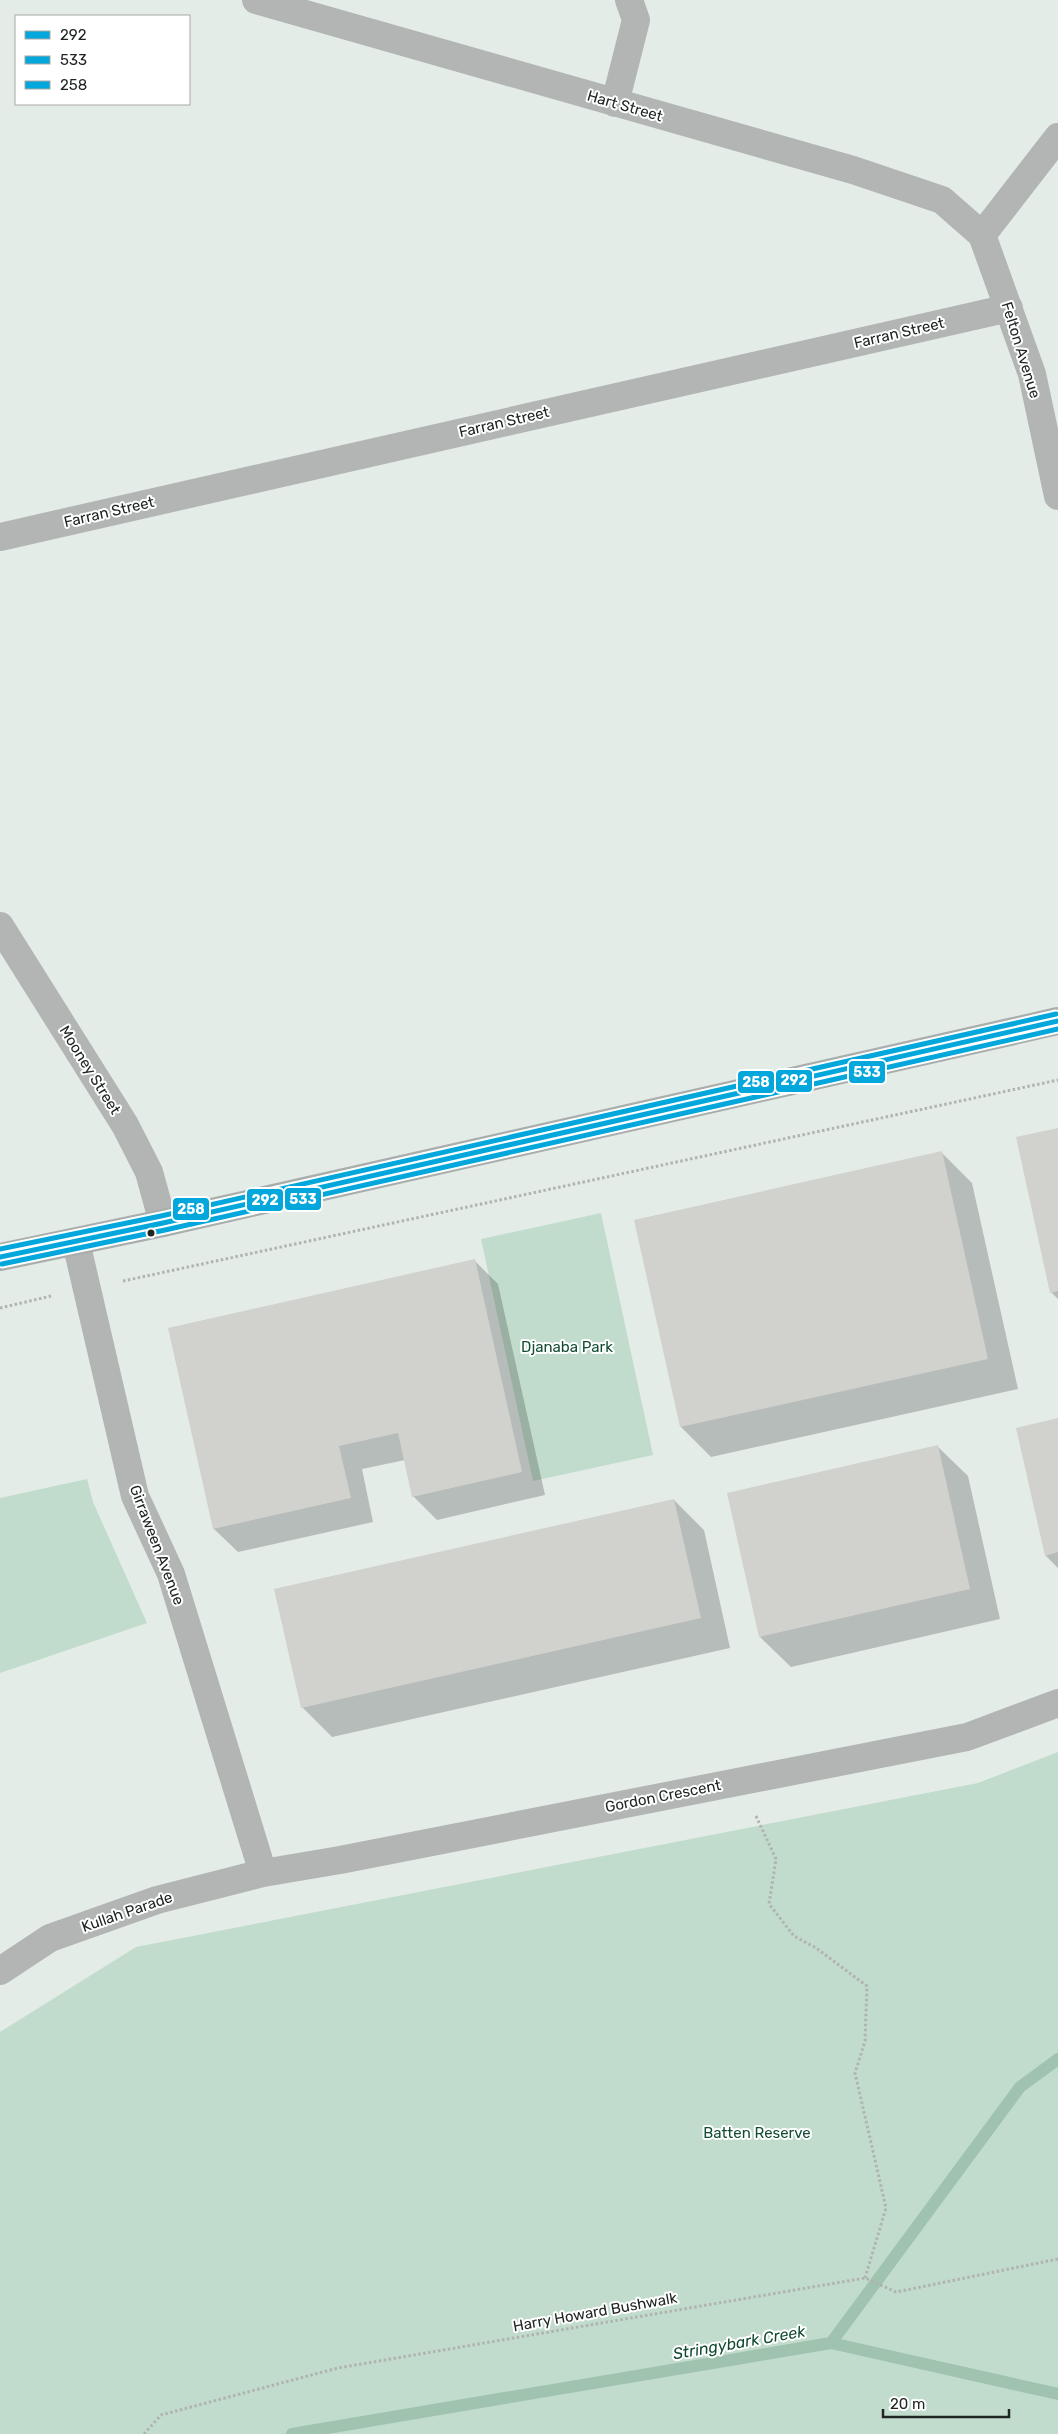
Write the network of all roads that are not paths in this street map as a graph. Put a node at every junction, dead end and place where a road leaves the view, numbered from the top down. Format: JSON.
{"nodes":[{"id":1,"x":256,"y":0,"type":"edge"},
{"id":2,"x":630,"y":0,"type":"edge"},
{"id":3,"x":615,"y":103,"type":"junction"},
{"id":4,"x":1058,"y":137,"type":"edge"},
{"id":5,"x":982,"y":235,"type":"junction"},
{"id":6,"x":1008,"y":308,"type":"junction"},
{"id":7,"x":1058,"y":496,"type":"edge"},
{"id":8,"x":0,"y":537,"type":"edge"},
{"id":9,"x":0,"y":926,"type":"edge"},
{"id":10,"x":1058,"y":1021,"type":"edge"},
{"id":11,"x":163,"y":1223,"type":"junction"},
{"id":12,"x":76,"y":1242,"type":"junction"},
{"id":13,"x":0,"y":1257,"type":"edge"},
{"id":14,"x":1058,"y":1703,"type":"edge"},
{"id":15,"x":263,"y":1873,"type":"junction"},
{"id":16,"x":0,"y":1971,"type":"edge"}],
"edges":[{"from":1,"to":3,"type":"street","name":"Hart Street"},
{"from":2,"to":3,"type":"street"},
{"from":3,"to":5,"type":"street","name":"Hart Street"},
{"from":4,"to":5,"type":"street"},
{"from":5,"to":6,"type":"street","name":"Felton Avenue"},
{"from":6,"to":7,"type":"street","name":"Felton Avenue"},
{"from":6,"to":8,"type":"street","name":"Farran Street"},
{"from":9,"to":11,"type":"street","name":"Mooney Street"},
{"from":10,"to":11,"type":"main road"},
{"from":11,"to":12,"type":"main road"},
{"from":12,"to":13,"type":"main road"},
{"from":12,"to":15,"type":"street","name":"Girraween Avenue"},
{"from":14,"to":15,"type":"street","name":"Gordon Crescent"},
{"from":15,"to":16,"type":"street","name":"Kullah Parade"}]}
